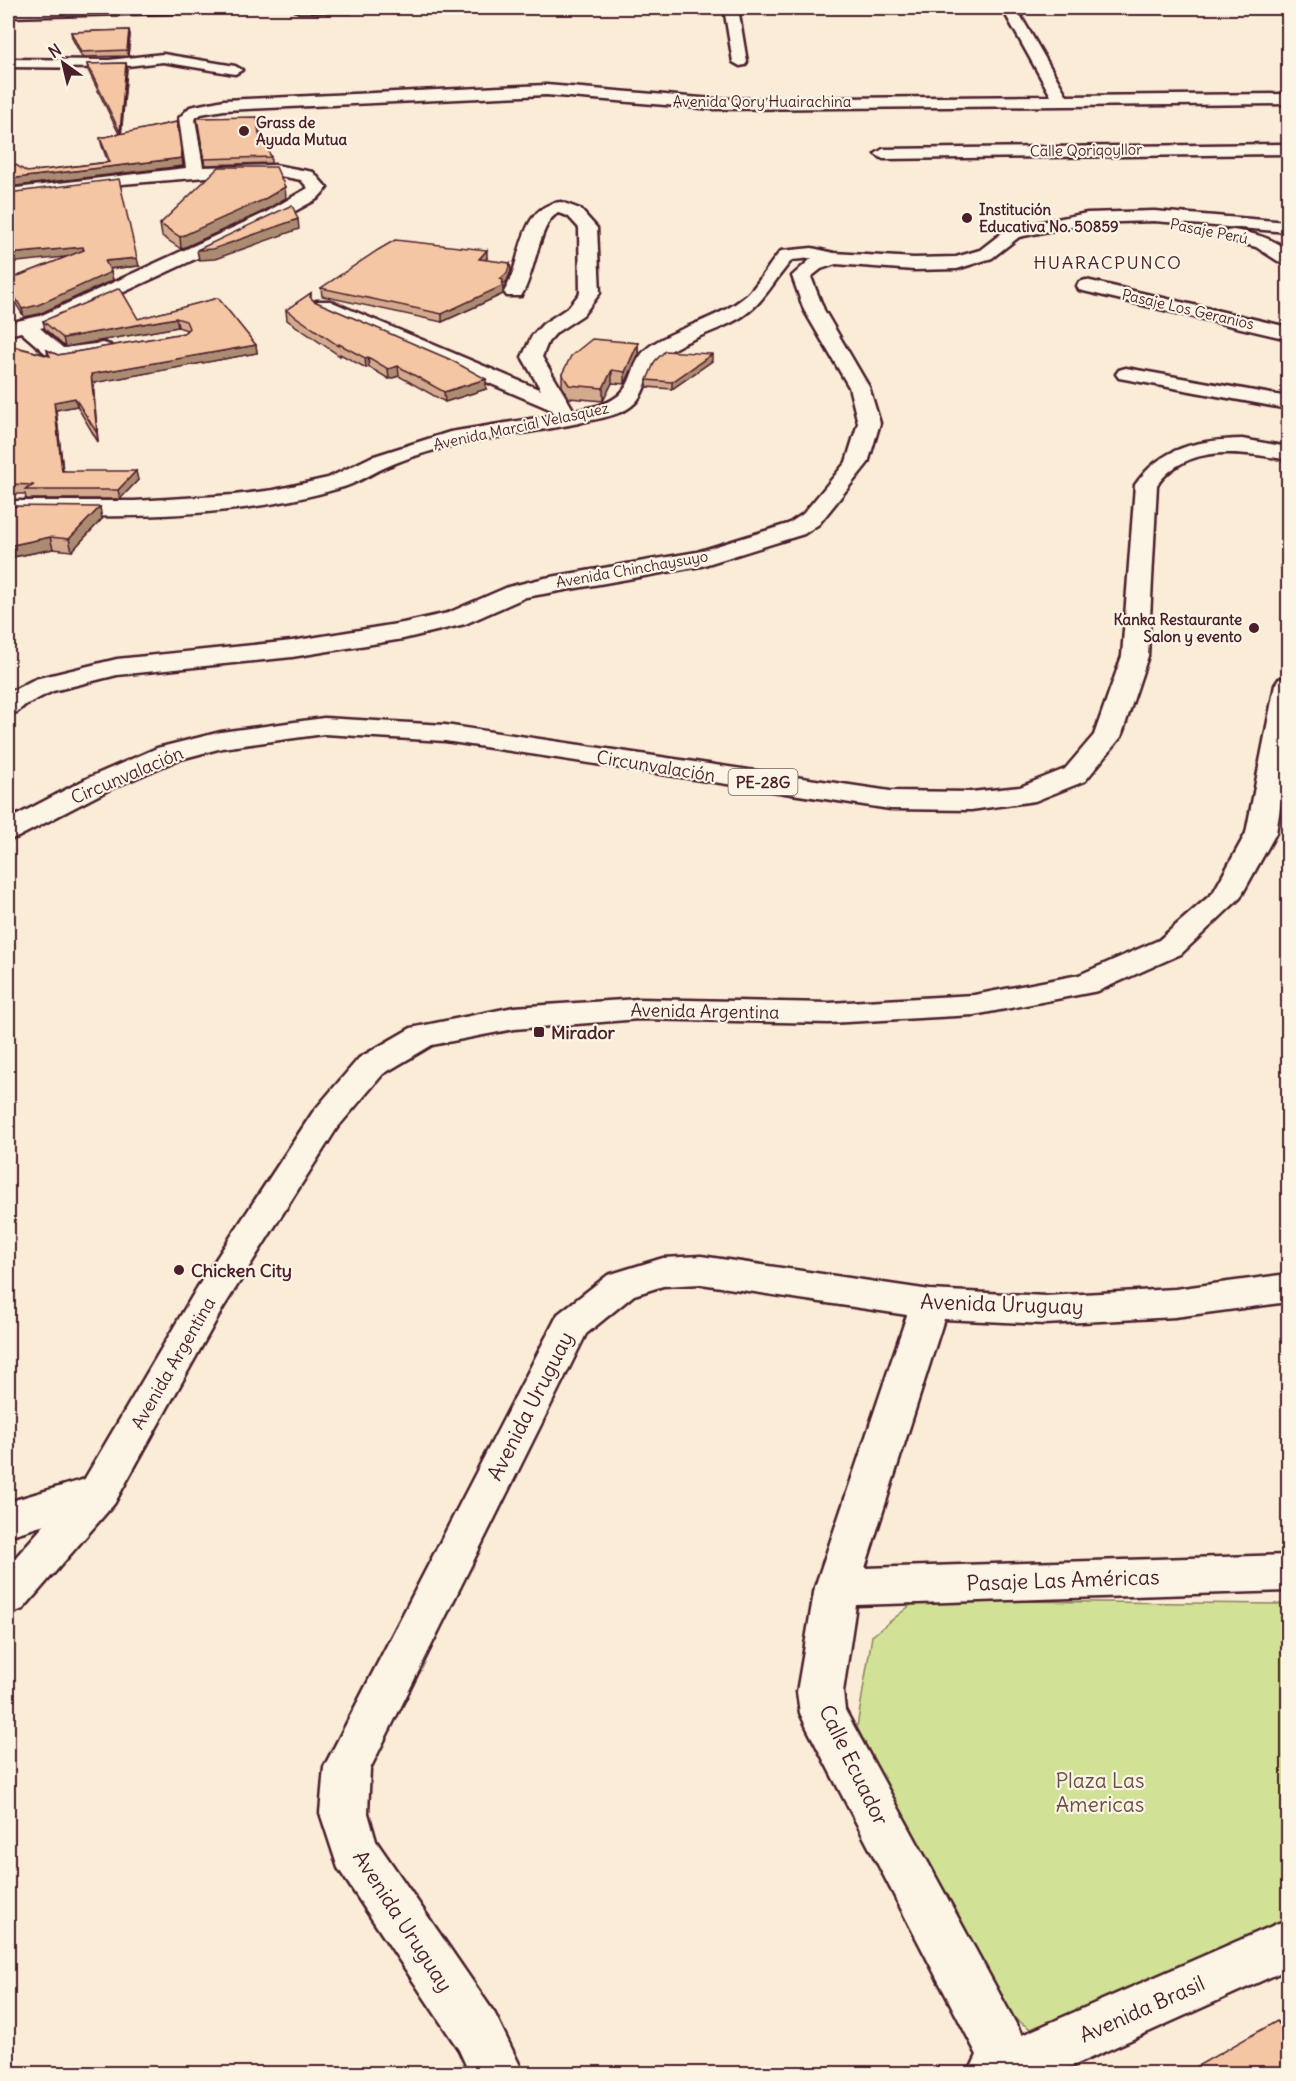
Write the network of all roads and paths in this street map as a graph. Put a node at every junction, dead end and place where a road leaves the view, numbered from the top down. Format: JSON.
{"nodes":[{"id":1,"x":207,"y":8,"type":"edge"},
{"id":2,"x":299,"y":8,"type":"edge"},
{"id":3,"x":351,"y":8,"type":"edge"},
{"id":4,"x":731,"y":8,"type":"edge"},
{"id":5,"x":1009,"y":8,"type":"edge"},
{"id":6,"x":8,"y":13,"type":"edge"},
{"id":7,"x":740,"y":62,"type":"dead end"},
{"id":8,"x":8,"y":63,"type":"edge"},
{"id":9,"x":235,"y":70,"type":"dead end"},
{"id":10,"x":1288,"y":99,"type":"edge"},
{"id":11,"x":1061,"y":100,"type":"junction"},
{"id":12,"x":1288,"y":149,"type":"edge"},
{"id":13,"x":884,"y":154,"type":"dead end"},
{"id":14,"x":195,"y":172,"type":"junction"},
{"id":15,"x":8,"y":194,"type":"edge"},
{"id":16,"x":1125,"y":216,"type":"junction"},
{"id":17,"x":1288,"y":227,"type":"edge"},
{"id":18,"x":834,"y":258,"type":"junction"},
{"id":19,"x":1288,"y":259,"type":"edge"},
{"id":20,"x":1086,"y":286,"type":"dead end"},
{"id":21,"x":514,"y":292,"type":"dead end"},
{"id":22,"x":323,"y":305,"type":"edge"},
{"id":23,"x":17,"y":328,"type":"edge"},
{"id":24,"x":1288,"y":333,"type":"edge"},
{"id":25,"x":125,"y":345,"type":"edge"},
{"id":26,"x":1126,"y":374,"type":"dead end"},
{"id":27,"x":1288,"y":403,"type":"edge"},
{"id":28,"x":564,"y":412,"type":"junction"},
{"id":29,"x":1288,"y":454,"type":"edge"},
{"id":30,"x":8,"y":508,"type":"edge"},
{"id":31,"x":1288,"y":685,"type":"edge"},
{"id":32,"x":8,"y":706,"type":"edge"},
{"id":33,"x":8,"y":831,"type":"edge"},
{"id":34,"x":1288,"y":1288,"type":"edge"},
{"id":35,"x":930,"y":1304,"type":"junction"},
{"id":36,"x":99,"y":1492,"type":"junction"},
{"id":37,"x":8,"y":1519,"type":"edge"},
{"id":38,"x":1288,"y":1573,"type":"edge"},
{"id":39,"x":837,"y":1587,"type":"junction"},
{"id":40,"x":8,"y":1596,"type":"edge"},
{"id":41,"x":1288,"y":1944,"type":"edge"},
{"id":42,"x":1003,"y":2070,"type":"edge"},
{"id":43,"x":498,"y":2073,"type":"edge"}],
"edges":[{"from":1,"to":6,"type":"main road"},
{"from":2,"to":3,"type":"main road"},
{"from":4,"to":7,"type":"main road"},
{"from":5,"to":11,"type":"main road"},
{"from":8,"to":9,"type":"main road"},
{"from":10,"to":11,"type":"main road","name":"Avenida Qory Huairachina"},
{"from":11,"to":14,"type":"main road","name":"Avenida Qory Huairachina"},
{"from":12,"to":13,"type":"main road","name":"Calle Qoriqoyllor"},
{"from":14,"to":15,"type":"main road"},
{"from":14,"to":23,"type":"main road"},
{"from":16,"to":17,"type":"main road","name":"Avenida Chinchaysuyo"},
{"from":16,"to":18,"type":"main road","name":"Avenida Chinchaysuyo"},
{"from":16,"to":19,"type":"main road","name":"Pasaje Perú"},
{"from":18,"to":28,"type":"main road","name":"Avenida Marcial Velasquez"},
{"from":18,"to":32,"type":"main road","name":"Avenida Chinchaysuyo"},
{"from":20,"to":24,"type":"main road","name":"Pasaje Los Geranios"},
{"from":21,"to":28,"type":"main road"},
{"from":22,"to":28,"type":"main road"},
{"from":23,"to":25,"type":"main road"},
{"from":26,"to":27,"type":"main road"},
{"from":28,"to":30,"type":"main road","name":"Avenida Marcial Velasquez"},
{"from":29,"to":33,"type":"main road","name":"Circunvalación","number":"PE-28G"},
{"from":31,"to":36,"type":"main road","name":"Avenida Argentina"},
{"from":34,"to":35,"type":"main road","name":"Avenida Uruguay"},
{"from":35,"to":39,"type":"main road","name":"Calle Ecuador"},
{"from":35,"to":43,"type":"main road","name":"Avenida Uruguay"},
{"from":36,"to":37,"type":"main road"},
{"from":36,"to":40,"type":"main road","name":"Avenida Argentina"},
{"from":38,"to":39,"type":"main road","name":"Pasaje Las Américas"},
{"from":39,"to":42,"type":"main road","name":"Calle Ecuador"},
{"from":41,"to":42,"type":"main road","name":"Avenida Brasil"}]}
